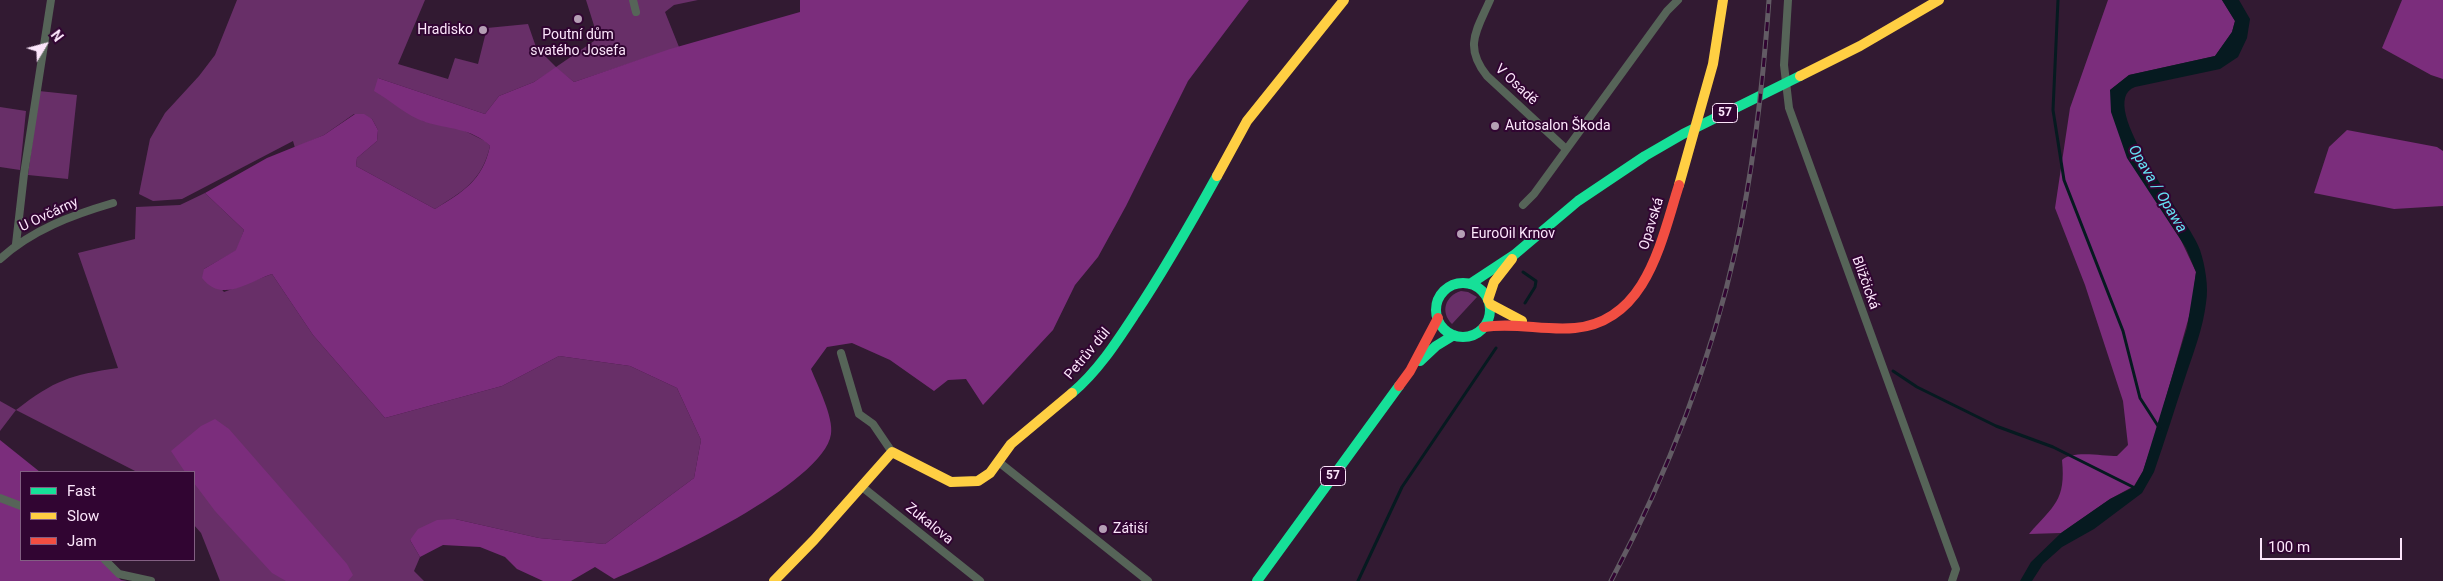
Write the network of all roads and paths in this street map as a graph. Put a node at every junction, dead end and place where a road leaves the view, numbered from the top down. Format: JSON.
{"nodes":[{"id":1,"x":51,"y":0,"type":"edge"},
{"id":2,"x":632,"y":0,"type":"edge"},
{"id":3,"x":1344,"y":0,"type":"edge"},
{"id":4,"x":1490,"y":0,"type":"edge"},
{"id":5,"x":1678,"y":0,"type":"edge"},
{"id":6,"x":1723,"y":0,"type":"edge"},
{"id":7,"x":1788,"y":0,"type":"edge"},
{"id":8,"x":1939,"y":0,"type":"edge"},
{"id":9,"x":636,"y":12,"type":"dead end"},
{"id":10,"x":1566,"y":149,"type":"junction"},
{"id":11,"x":113,"y":203,"type":"dead end"},
{"id":12,"x":1522,"y":205,"type":"dead end"},
{"id":13,"x":16,"y":244,"type":"junction"},
{"id":14,"x":1514,"y":255,"type":"junction"},
{"id":15,"x":0,"y":259,"type":"edge"},
{"id":16,"x":1470,"y":284,"type":"junction"},
{"id":17,"x":1489,"y":302,"type":"junction"},
{"id":18,"x":1438,"y":318,"type":"junction"},
{"id":19,"x":1528,"y":324,"type":"junction"},
{"id":20,"x":1484,"y":327,"type":"junction"},
{"id":21,"x":1454,"y":335,"type":"junction"},
{"id":22,"x":841,"y":353,"type":"dead end"},
{"id":23,"x":1410,"y":371,"type":"junction"},
{"id":24,"x":892,"y":452,"type":"junction"},
{"id":25,"x":1000,"y":463,"type":"junction"},
{"id":26,"x":861,"y":486,"type":"junction"},
{"id":27,"x":0,"y":498,"type":"edge"},
{"id":28,"x":20,"y":506,"type":"edge"},
{"id":29,"x":106,"y":561,"type":"edge"},
{"id":30,"x":151,"y":581,"type":"edge"},
{"id":31,"x":774,"y":581,"type":"edge"},
{"id":32,"x":980,"y":581,"type":"edge"},
{"id":33,"x":1148,"y":581,"type":"edge"},
{"id":34,"x":1257,"y":581,"type":"edge"},
{"id":35,"x":1952,"y":581,"type":"edge"}],
"edges":[{"from":1,"to":13,"type":"street"},
{"from":2,"to":9,"type":"street"},
{"from":3,"to":25,"type":"main road","name":"Petrův důl"},
{"from":4,"to":10,"type":"street","name":"V Osadě"},
{"from":5,"to":10,"type":"street"},
{"from":6,"to":19,"type":"main road","name":"Opavská"},
{"from":7,"to":35,"type":"street","name":"Bližčická"},
{"from":8,"to":14,"type":"main road","number":"57"},
{"from":10,"to":12,"type":"street"},
{"from":11,"to":13,"type":"street","name":"U Ovčárny"},
{"from":13,"to":15,"type":"street","name":"U Ovčárny"},
{"from":14,"to":16,"type":"main road","number":"57"},
{"from":14,"to":17,"type":"main road","number":"57"},
{"from":16,"to":17,"type":"main road"},
{"from":16,"to":18,"type":"main road","number":"57"},
{"from":17,"to":19,"type":"main road"},
{"from":17,"to":20,"type":"main road","number":"57"},
{"from":18,"to":21,"type":"main road"},
{"from":18,"to":23,"type":"main road","number":"57"},
{"from":19,"to":20,"type":"main road","name":"Opavská"},
{"from":20,"to":21,"type":"main road","number":"57"},
{"from":21,"to":23,"type":"main road","number":"57"},
{"from":22,"to":24,"type":"street"},
{"from":23,"to":34,"type":"main road","number":"57"},
{"from":24,"to":25,"type":"main road","name":"Petrův důl"},
{"from":24,"to":26,"type":"main road"},
{"from":25,"to":33,"type":"street"},
{"from":26,"to":31,"type":"main road"},
{"from":26,"to":32,"type":"street","name":"Zukalova"},
{"from":27,"to":28,"type":"street"},
{"from":29,"to":30,"type":"street"}]}
